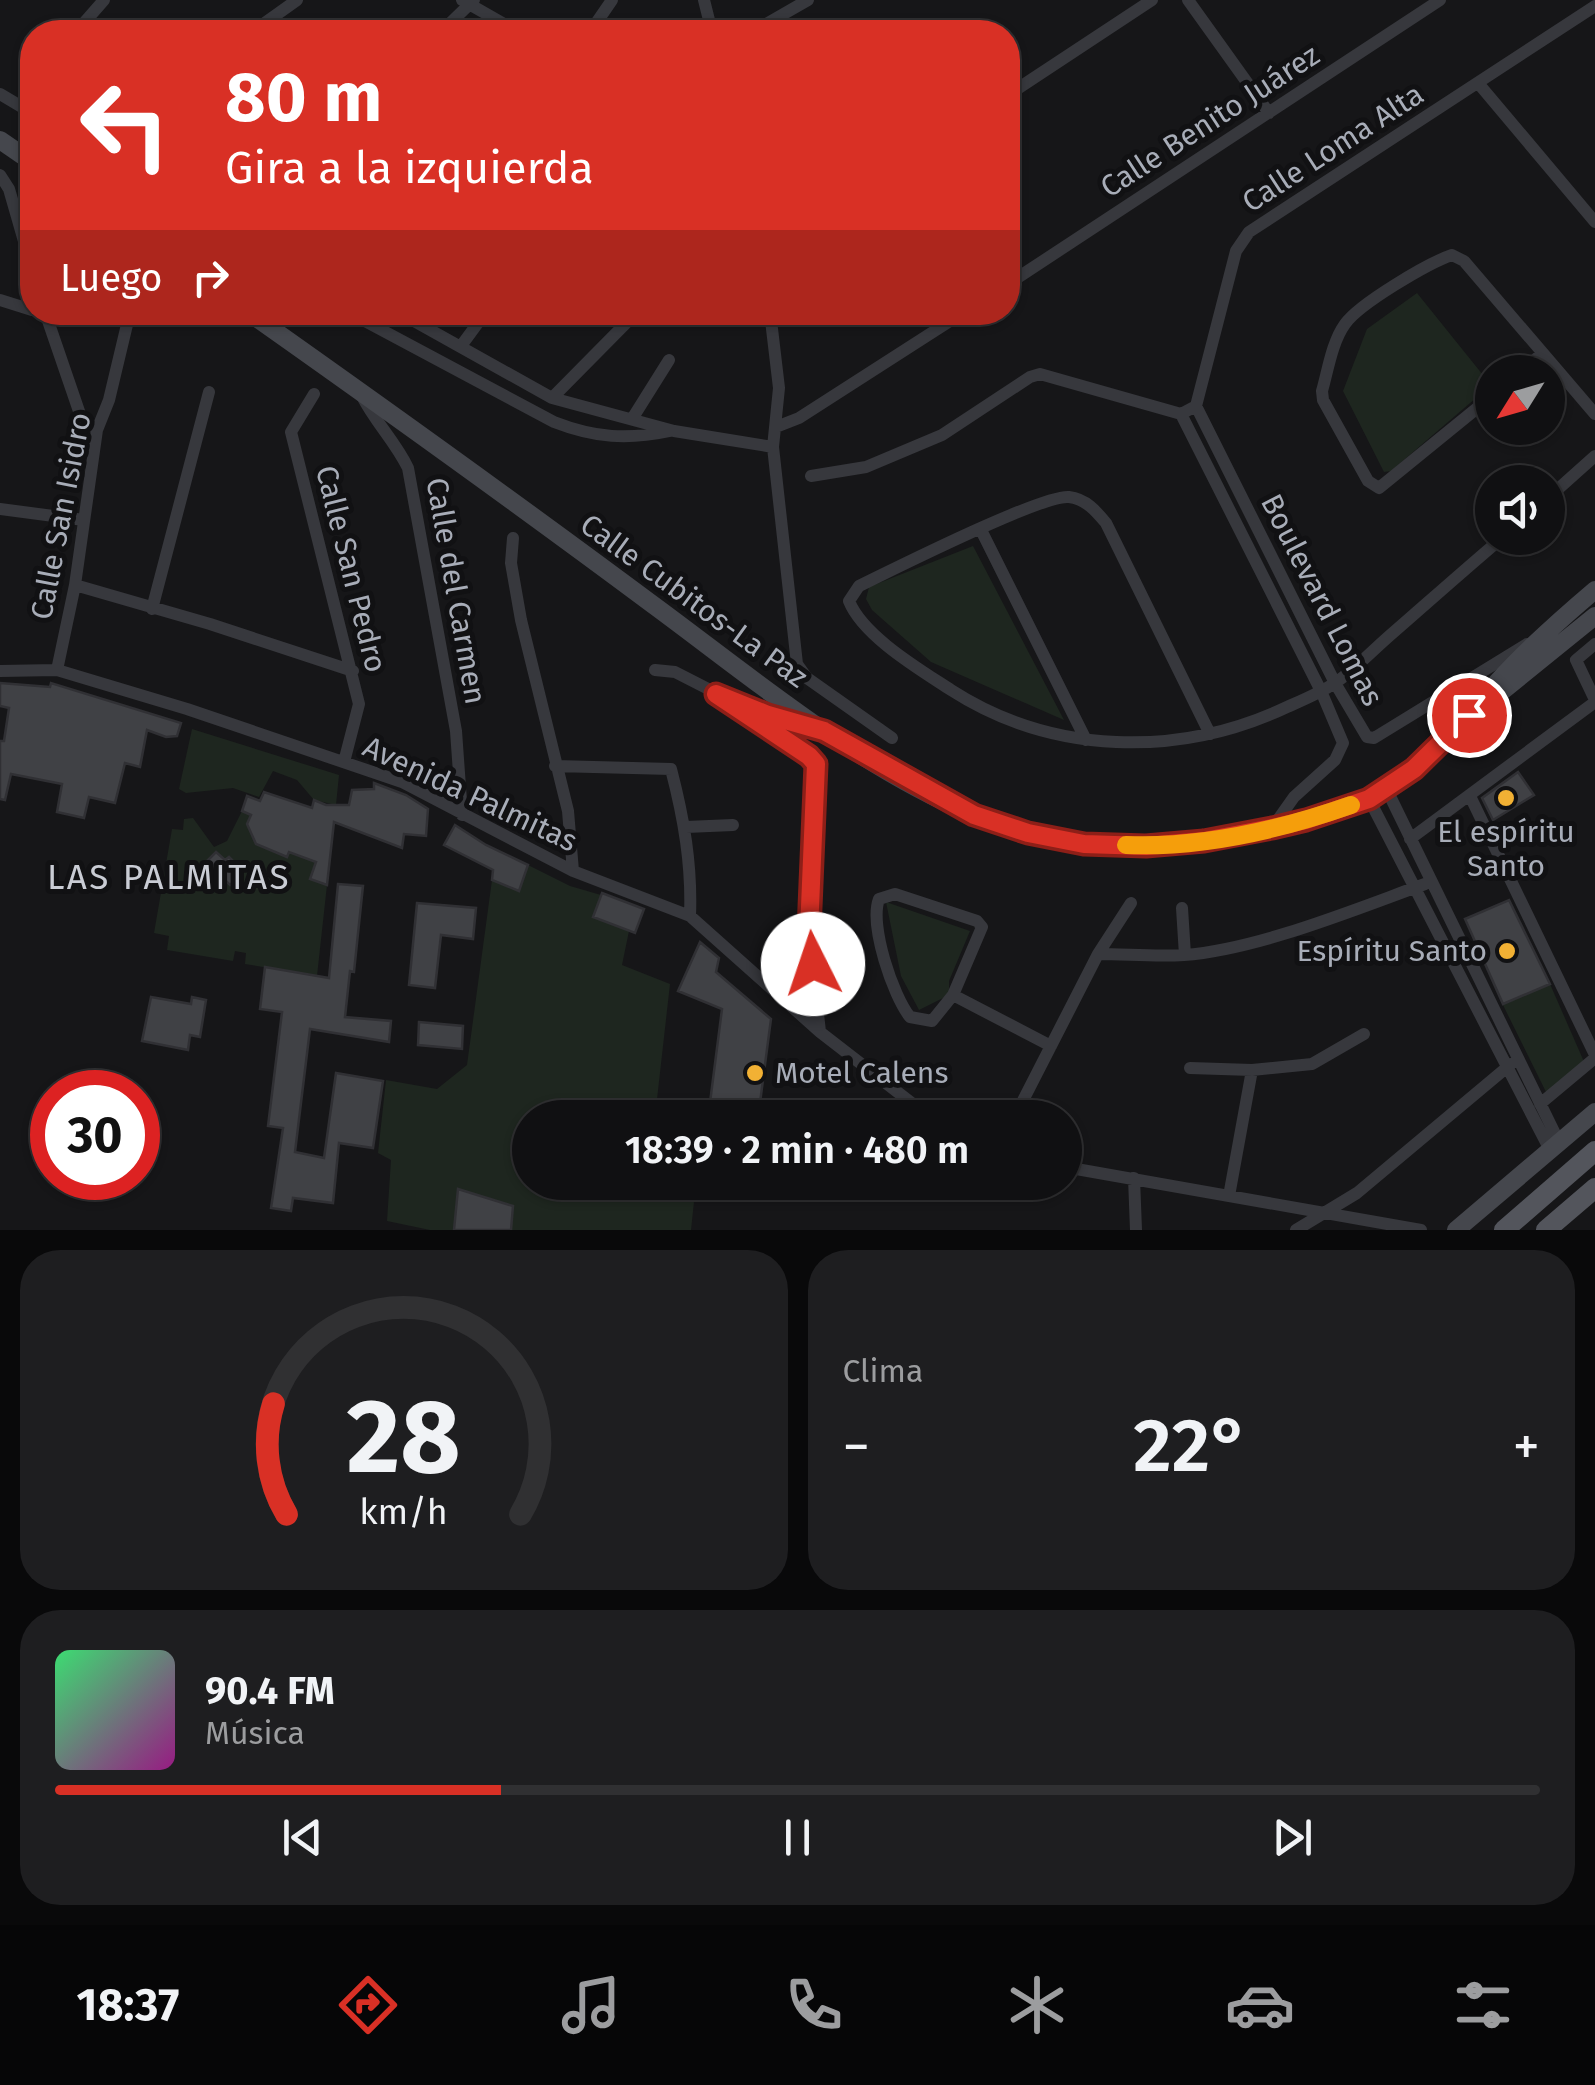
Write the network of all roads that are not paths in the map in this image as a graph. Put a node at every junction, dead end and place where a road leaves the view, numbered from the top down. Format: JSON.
{"nodes":[{"id":1,"x":104,"y":0,"type":"edge"},
{"id":2,"x":298,"y":0,"type":"edge"},
{"id":3,"x":808,"y":0,"type":"edge"},
{"id":4,"x":1152,"y":0,"type":"edge"},
{"id":5,"x":1188,"y":0,"type":"edge"},
{"id":6,"x":1440,"y":0,"type":"edge"},
{"id":7,"x":469,"y":2,"type":"edge"},
{"id":8,"x":1595,"y":6,"type":"edge"},
{"id":9,"x":86,"y":20,"type":"edge"},
{"id":10,"x":269,"y":20,"type":"edge"},
{"id":11,"x":498,"y":20,"type":"edge"},
{"id":12,"x":774,"y":20,"type":"edge"},
{"id":13,"x":1478,"y":83,"type":"junction"},
{"id":14,"x":1020,"y":87,"type":"edge"},
{"id":15,"x":1269,"y":113,"type":"junction"},
{"id":16,"x":0,"y":175,"type":"edge"},
{"id":17,"x":1595,"y":222,"type":"edge"},
{"id":18,"x":20,"y":225,"type":"edge"},
{"id":19,"x":1020,"y":276,"type":"edge"},
{"id":20,"x":48,"y":325,"type":"edge"},
{"id":21,"x":127,"y":325,"type":"edge"},
{"id":22,"x":267,"y":325,"type":"edge"},
{"id":23,"x":372,"y":325,"type":"edge"},
{"id":24,"x":422,"y":325,"type":"edge"},
{"id":25,"x":476,"y":325,"type":"edge"},
{"id":26,"x":624,"y":325,"type":"edge"},
{"id":27,"x":772,"y":325,"type":"edge"},
{"id":28,"x":939,"y":325,"type":"edge"},
{"id":29,"x":461,"y":346,"type":"junction"},
{"id":30,"x":1543,"y":353,"type":"junction"},
{"id":31,"x":1541,"y":355,"type":"edge"},
{"id":32,"x":669,"y":360,"type":"dead end"},
{"id":33,"x":360,"y":390,"type":"junction"},
{"id":34,"x":209,"y":392,"type":"dead end"},
{"id":35,"x":314,"y":394,"type":"dead end"},
{"id":36,"x":552,"y":398,"type":"junction"},
{"id":37,"x":1196,"y":406,"type":"junction"},
{"id":38,"x":1475,"y":410,"type":"edge"},
{"id":39,"x":1181,"y":414,"type":"junction"},
{"id":40,"x":1595,"y":414,"type":"edge"},
{"id":41,"x":632,"y":418,"type":"junction"},
{"id":42,"x":776,"y":427,"type":"junction"},
{"id":43,"x":96,"y":430,"type":"junction"},
{"id":44,"x":674,"y":430,"type":"junction"},
{"id":45,"x":773,"y":447,"type":"junction"},
{"id":46,"x":1595,"y":456,"type":"edge"},
{"id":47,"x":812,"y":476,"type":"dead end"},
{"id":48,"x":1565,"y":483,"type":"edge"},
{"id":49,"x":0,"y":509,"type":"edge"},
{"id":50,"x":84,"y":520,"type":"junction"},
{"id":51,"x":980,"y":530,"type":"junction"},
{"id":52,"x":513,"y":538,"type":"dead end"},
{"id":53,"x":1482,"y":555,"type":"edge"},
{"id":54,"x":76,"y":585,"type":"junction"},
{"id":55,"x":1595,"y":590,"type":"edge"},
{"id":56,"x":152,"y":609,"type":"junction"},
{"id":57,"x":1595,"y":616,"type":"edge"},
{"id":58,"x":1546,"y":632,"type":"junction"},
{"id":59,"x":1595,"y":644,"type":"edge"},
{"id":60,"x":57,"y":670,"type":"junction"},
{"id":61,"x":655,"y":670,"type":"dead end"},
{"id":62,"x":0,"y":671,"type":"edge"},
{"id":63,"x":353,"y":671,"type":"junction"},
{"id":64,"x":1335,"y":683,"type":"junction"},
{"id":65,"x":1321,"y":691,"type":"junction"},
{"id":66,"x":716,"y":694,"type":"junction"},
{"id":67,"x":1595,"y":701,"type":"edge"},
{"id":68,"x":1469,"y":715,"type":"junction"},
{"id":69,"x":824,"y":731,"type":"junction"},
{"id":70,"x":1210,"y":734,"type":"junction"},
{"id":71,"x":892,"y":738,"type":"dead end"},
{"id":72,"x":1086,"y":740,"type":"junction"},
{"id":73,"x":344,"y":762,"type":"junction"},
{"id":74,"x":554,"y":766,"type":"junction"},
{"id":75,"x":1386,"y":788,"type":"junction"},
{"id":76,"x":1470,"y":796,"type":"junction"},
{"id":77,"x":1369,"y":799,"type":"junction"},
{"id":78,"x":462,"y":815,"type":"junction"},
{"id":79,"x":733,"y":825,"type":"dead end"},
{"id":80,"x":686,"y":827,"type":"junction"},
{"id":81,"x":1272,"y":828,"type":"junction"},
{"id":82,"x":1410,"y":839,"type":"junction"},
{"id":83,"x":573,"y":871,"type":"junction"},
{"id":84,"x":1431,"y":882,"type":"junction"},
{"id":85,"x":1416,"y":887,"type":"junction"},
{"id":86,"x":1131,"y":902,"type":"dead end"},
{"id":87,"x":1182,"y":908,"type":"dead end"},
{"id":88,"x":690,"y":916,"type":"junction"},
{"id":89,"x":1098,"y":954,"type":"junction"},
{"id":90,"x":1185,"y":954,"type":"junction"},
{"id":91,"x":953,"y":995,"type":"junction"},
{"id":92,"x":820,"y":1032,"type":"junction"},
{"id":93,"x":1364,"y":1034,"type":"dead end"},
{"id":94,"x":1051,"y":1046,"type":"junction"},
{"id":95,"x":1595,"y":1057,"type":"edge"},
{"id":96,"x":1518,"y":1058,"type":"junction"},
{"id":97,"x":1190,"y":1068,"type":"dead end"},
{"id":98,"x":1506,"y":1068,"type":"junction"},
{"id":99,"x":1252,"y":1070,"type":"junction"},
{"id":100,"x":908,"y":1100,"type":"edge"},
{"id":101,"x":1023,"y":1100,"type":"edge"},
{"id":102,"x":1540,"y":1104,"type":"junction"},
{"id":103,"x":1595,"y":1112,"type":"edge"},
{"id":104,"x":1555,"y":1146,"type":"junction"},
{"id":105,"x":1595,"y":1151,"type":"edge"},
{"id":106,"x":1082,"y":1170,"type":"edge"},
{"id":107,"x":1134,"y":1178,"type":"junction"},
{"id":108,"x":1595,"y":1188,"type":"edge"},
{"id":109,"x":1229,"y":1196,"type":"junction"},
{"id":110,"x":1329,"y":1212,"type":"junction"},
{"id":111,"x":1136,"y":1230,"type":"edge"},
{"id":112,"x":1296,"y":1230,"type":"edge"},
{"id":113,"x":1421,"y":1230,"type":"edge"},
{"id":114,"x":1456,"y":1230,"type":"edge"},
{"id":115,"x":1504,"y":1230,"type":"edge"},
{"id":116,"x":1546,"y":1230,"type":"edge"}],
"edges":[{"from":1,"to":9,"type":"street"},
{"from":2,"to":10,"type":"street"},
{"from":3,"to":12,"type":"street"},
{"from":4,"to":14,"type":"street"},
{"from":5,"to":15,"type":"street"},
{"from":6,"to":15,"type":"street","name":"Calle Benito Juárez"},
{"from":7,"to":11,"type":"street"},
{"from":8,"to":13,"type":"street","name":"Calle Loma Alta"},
{"from":13,"to":17,"type":"street"},
{"from":13,"to":37,"type":"street","name":"Calle Loma Alta"},
{"from":15,"to":19,"type":"street","name":"Calle Benito Juárez"},
{"from":16,"to":18,"type":"street"},
{"from":20,"to":43,"type":"street"},
{"from":21,"to":43,"type":"street","name":"Calle San Isidro"},
{"from":22,"to":33,"type":"main road","name":"Calle Cubitos-La Paz"},
{"from":23,"to":44,"type":"street"},
{"from":24,"to":29,"type":"street"},
{"from":25,"to":29,"type":"street"},
{"from":26,"to":36,"type":"street"},
{"from":27,"to":42,"type":"street"},
{"from":28,"to":42,"type":"street"},
{"from":29,"to":36,"type":"street"},
{"from":30,"to":31,"type":"street"},
{"from":30,"to":38,"type":"street"},
{"from":30,"to":40,"type":"street"},
{"from":32,"to":41,"type":"street"},
{"from":33,"to":69,"type":"main road","name":"Calle Cubitos-La Paz"},
{"from":33,"to":78,"type":"street","name":"Calle del Carmen"},
{"from":34,"to":56,"type":"street"},
{"from":35,"to":63,"type":"street","name":"Calle San Pedro"},
{"from":36,"to":41,"type":"street"},
{"from":37,"to":39,"type":"street"},
{"from":37,"to":64,"type":"street","name":"Boulevard Lomas"},
{"from":39,"to":47,"type":"street"},
{"from":39,"to":65,"type":"street","name":"Boulevard Lomas"},
{"from":41,"to":44,"type":"street"},
{"from":42,"to":45,"type":"street"},
{"from":43,"to":50,"type":"street","name":"Calle San Isidro"},
{"from":44,"to":45,"type":"street"},
{"from":45,"to":71,"type":"street"},
{"from":46,"to":48,"type":"street"},
{"from":49,"to":50,"type":"street"},
{"from":50,"to":54,"type":"street","name":"Calle San Isidro"},
{"from":51,"to":70,"type":"street"},
{"from":51,"to":72,"type":"street"},
{"from":51,"to":72,"type":"street"},
{"from":52,"to":74,"type":"street"},
{"from":53,"to":64,"type":"street"},
{"from":54,"to":56,"type":"street"},
{"from":54,"to":60,"type":"street","name":"Calle San Isidro"},
{"from":55,"to":58,"type":"main road","name":"Calle Cubitos-La Paz"},
{"from":56,"to":63,"type":"street"},
{"from":57,"to":68,"type":"main road","name":"Calle Cubitos-La Paz"},
{"from":58,"to":64,"type":"street","name":"Boulevard Lomas"},
{"from":58,"to":68,"type":"main road","name":"Calle Cubitos-La Paz"},
{"from":59,"to":67,"type":"street"},
{"from":60,"to":62,"type":"street","name":"Avenida Palmitas"},
{"from":60,"to":73,"type":"street","name":"Avenida Palmitas"},
{"from":61,"to":66,"type":"street"},
{"from":63,"to":73,"type":"street","name":"Calle San Pedro"},
{"from":64,"to":65,"type":"street"},
{"from":65,"to":70,"type":"street"},
{"from":65,"to":81,"type":"street","name":"Boulevard Lomas"},
{"from":66,"to":69,"type":"street"},
{"from":66,"to":92,"type":"street"},
{"from":67,"to":76,"type":"street"},
{"from":68,"to":75,"type":"main road","name":"Calle Cubitos-La Paz"},
{"from":69,"to":81,"type":"main road","name":"Calle Cubitos-La Paz"},
{"from":70,"to":72,"type":"street"},
{"from":73,"to":78,"type":"street","name":"Avenida Palmitas"},
{"from":74,"to":80,"type":"street"},
{"from":74,"to":83,"type":"street"},
{"from":75,"to":77,"type":"main road","name":"Calle Cubitos-La Paz"},
{"from":75,"to":82,"type":"street"},
{"from":76,"to":82,"type":"street"},
{"from":76,"to":95,"type":"street"},
{"from":77,"to":81,"type":"main road","name":"Calle Cubitos-La Paz"},
{"from":77,"to":85,"type":"street"},
{"from":78,"to":83,"type":"street","name":"Avenida Palmitas"},
{"from":79,"to":80,"type":"street"},
{"from":80,"to":88,"type":"street"},
{"from":82,"to":84,"type":"street"},
{"from":83,"to":88,"type":"street","name":"Avenida Palmitas"},
{"from":84,"to":85,"type":"street"},
{"from":84,"to":96,"type":"street"},
{"from":85,"to":90,"type":"street"},
{"from":85,"to":98,"type":"street"},
{"from":86,"to":89,"type":"street"},
{"from":87,"to":90,"type":"street"},
{"from":88,"to":92,"type":"street","name":"Avenida Palmitas"},
{"from":89,"to":90,"type":"street"},
{"from":89,"to":94,"type":"street"},
{"from":91,"to":91,"type":"street"},
{"from":91,"to":94,"type":"street"},
{"from":92,"to":100,"type":"street","name":"Avenida Palmitas"},
{"from":93,"to":99,"type":"street"},
{"from":94,"to":101,"type":"street"},
{"from":95,"to":102,"type":"street"},
{"from":96,"to":98,"type":"street"},
{"from":96,"to":102,"type":"street"},
{"from":97,"to":99,"type":"street"},
{"from":98,"to":104,"type":"street"},
{"from":98,"to":110,"type":"street"},
{"from":99,"to":109,"type":"street"},
{"from":102,"to":104,"type":"street"},
{"from":103,"to":104,"type":"main road"},
{"from":104,"to":114,"type":"main road"},
{"from":105,"to":115,"type":"main road"},
{"from":106,"to":107,"type":"street"},
{"from":107,"to":109,"type":"street"},
{"from":107,"to":111,"type":"street"},
{"from":108,"to":116,"type":"main road"},
{"from":109,"to":110,"type":"street"},
{"from":110,"to":112,"type":"street"},
{"from":110,"to":113,"type":"street"}]}
